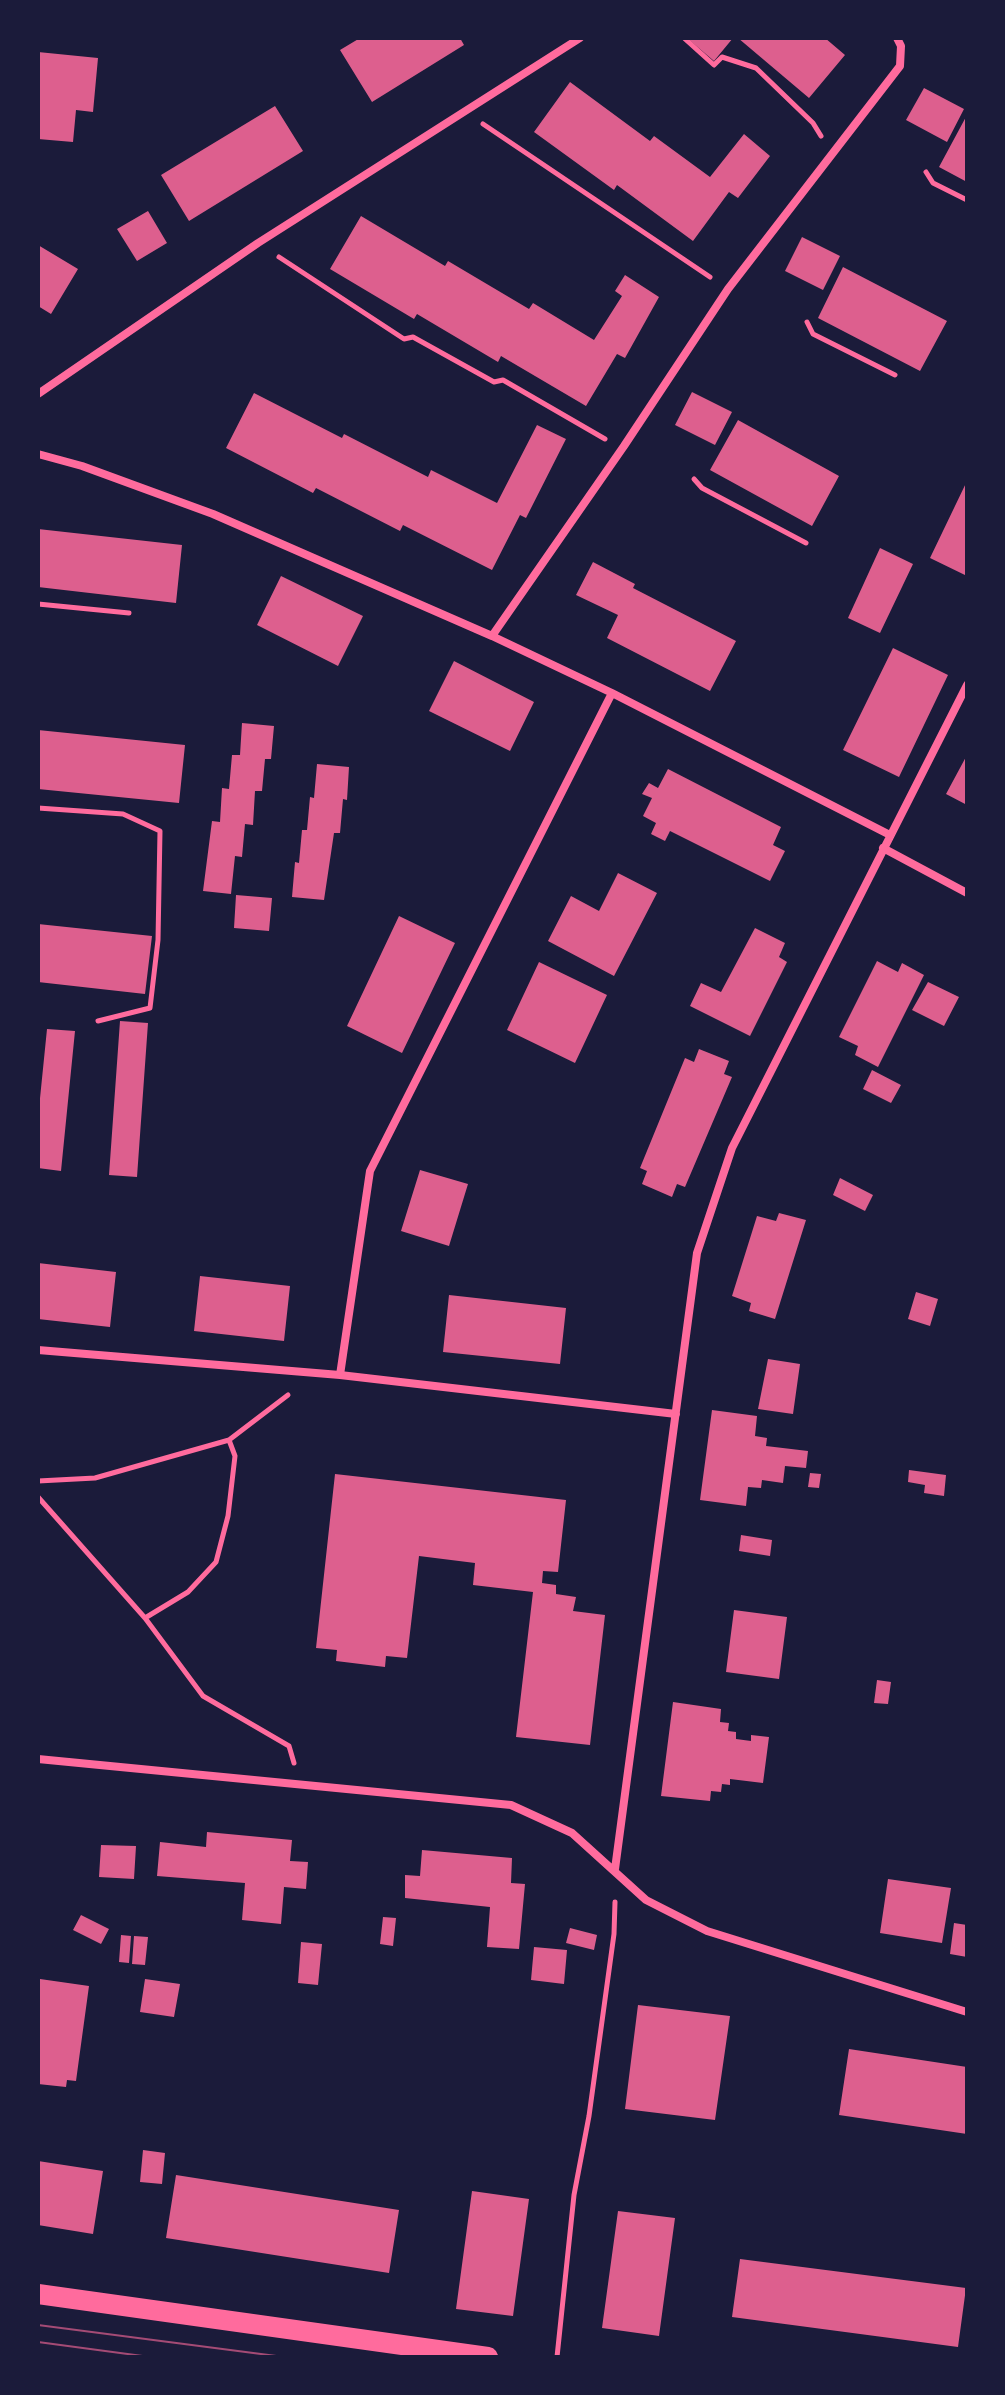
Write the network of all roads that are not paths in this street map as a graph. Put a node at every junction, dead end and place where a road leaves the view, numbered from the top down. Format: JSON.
{"nodes":[{"id":1,"x":580,"y":38,"type":"edge"},
{"id":2,"x":897,"y":38,"type":"edge"},
{"id":3,"x":38,"y":394,"type":"edge"},
{"id":4,"x":38,"y":454,"type":"edge"},
{"id":5,"x":492,"y":636,"type":"junction"},
{"id":6,"x":967,"y":685,"type":"edge"},
{"id":7,"x":612,"y":693,"type":"junction"},
{"id":8,"x":890,"y":835,"type":"junction"},
{"id":9,"x":883,"y":848,"type":"junction"},
{"id":10,"x":967,"y":893,"type":"edge"},
{"id":11,"x":38,"y":1350,"type":"edge"},
{"id":12,"x":340,"y":1375,"type":"junction"},
{"id":13,"x":676,"y":1414,"type":"junction"},
{"id":14,"x":38,"y":1759,"type":"edge"},
{"id":15,"x":615,"y":1869,"type":"junction"},
{"id":16,"x":967,"y":2012,"type":"edge"},
{"id":17,"x":38,"y":2294,"type":"edge"},
{"id":18,"x":488,"y":2357,"type":"edge"}],
"edges":[{"from":1,"to":3,"type":"street"},
{"from":2,"to":5,"type":"street"},
{"from":4,"to":5,"type":"street"},
{"from":5,"to":7,"type":"street"},
{"from":6,"to":8,"type":"street"},
{"from":7,"to":8,"type":"street"},
{"from":7,"to":12,"type":"street"},
{"from":8,"to":9,"type":"street"},
{"from":9,"to":10,"type":"street"},
{"from":9,"to":13,"type":"street"},
{"from":11,"to":12,"type":"street"},
{"from":12,"to":13,"type":"street"},
{"from":13,"to":15,"type":"street"},
{"from":14,"to":15,"type":"street"},
{"from":15,"to":16,"type":"street"},
{"from":17,"to":18,"type":"main road"}]}
